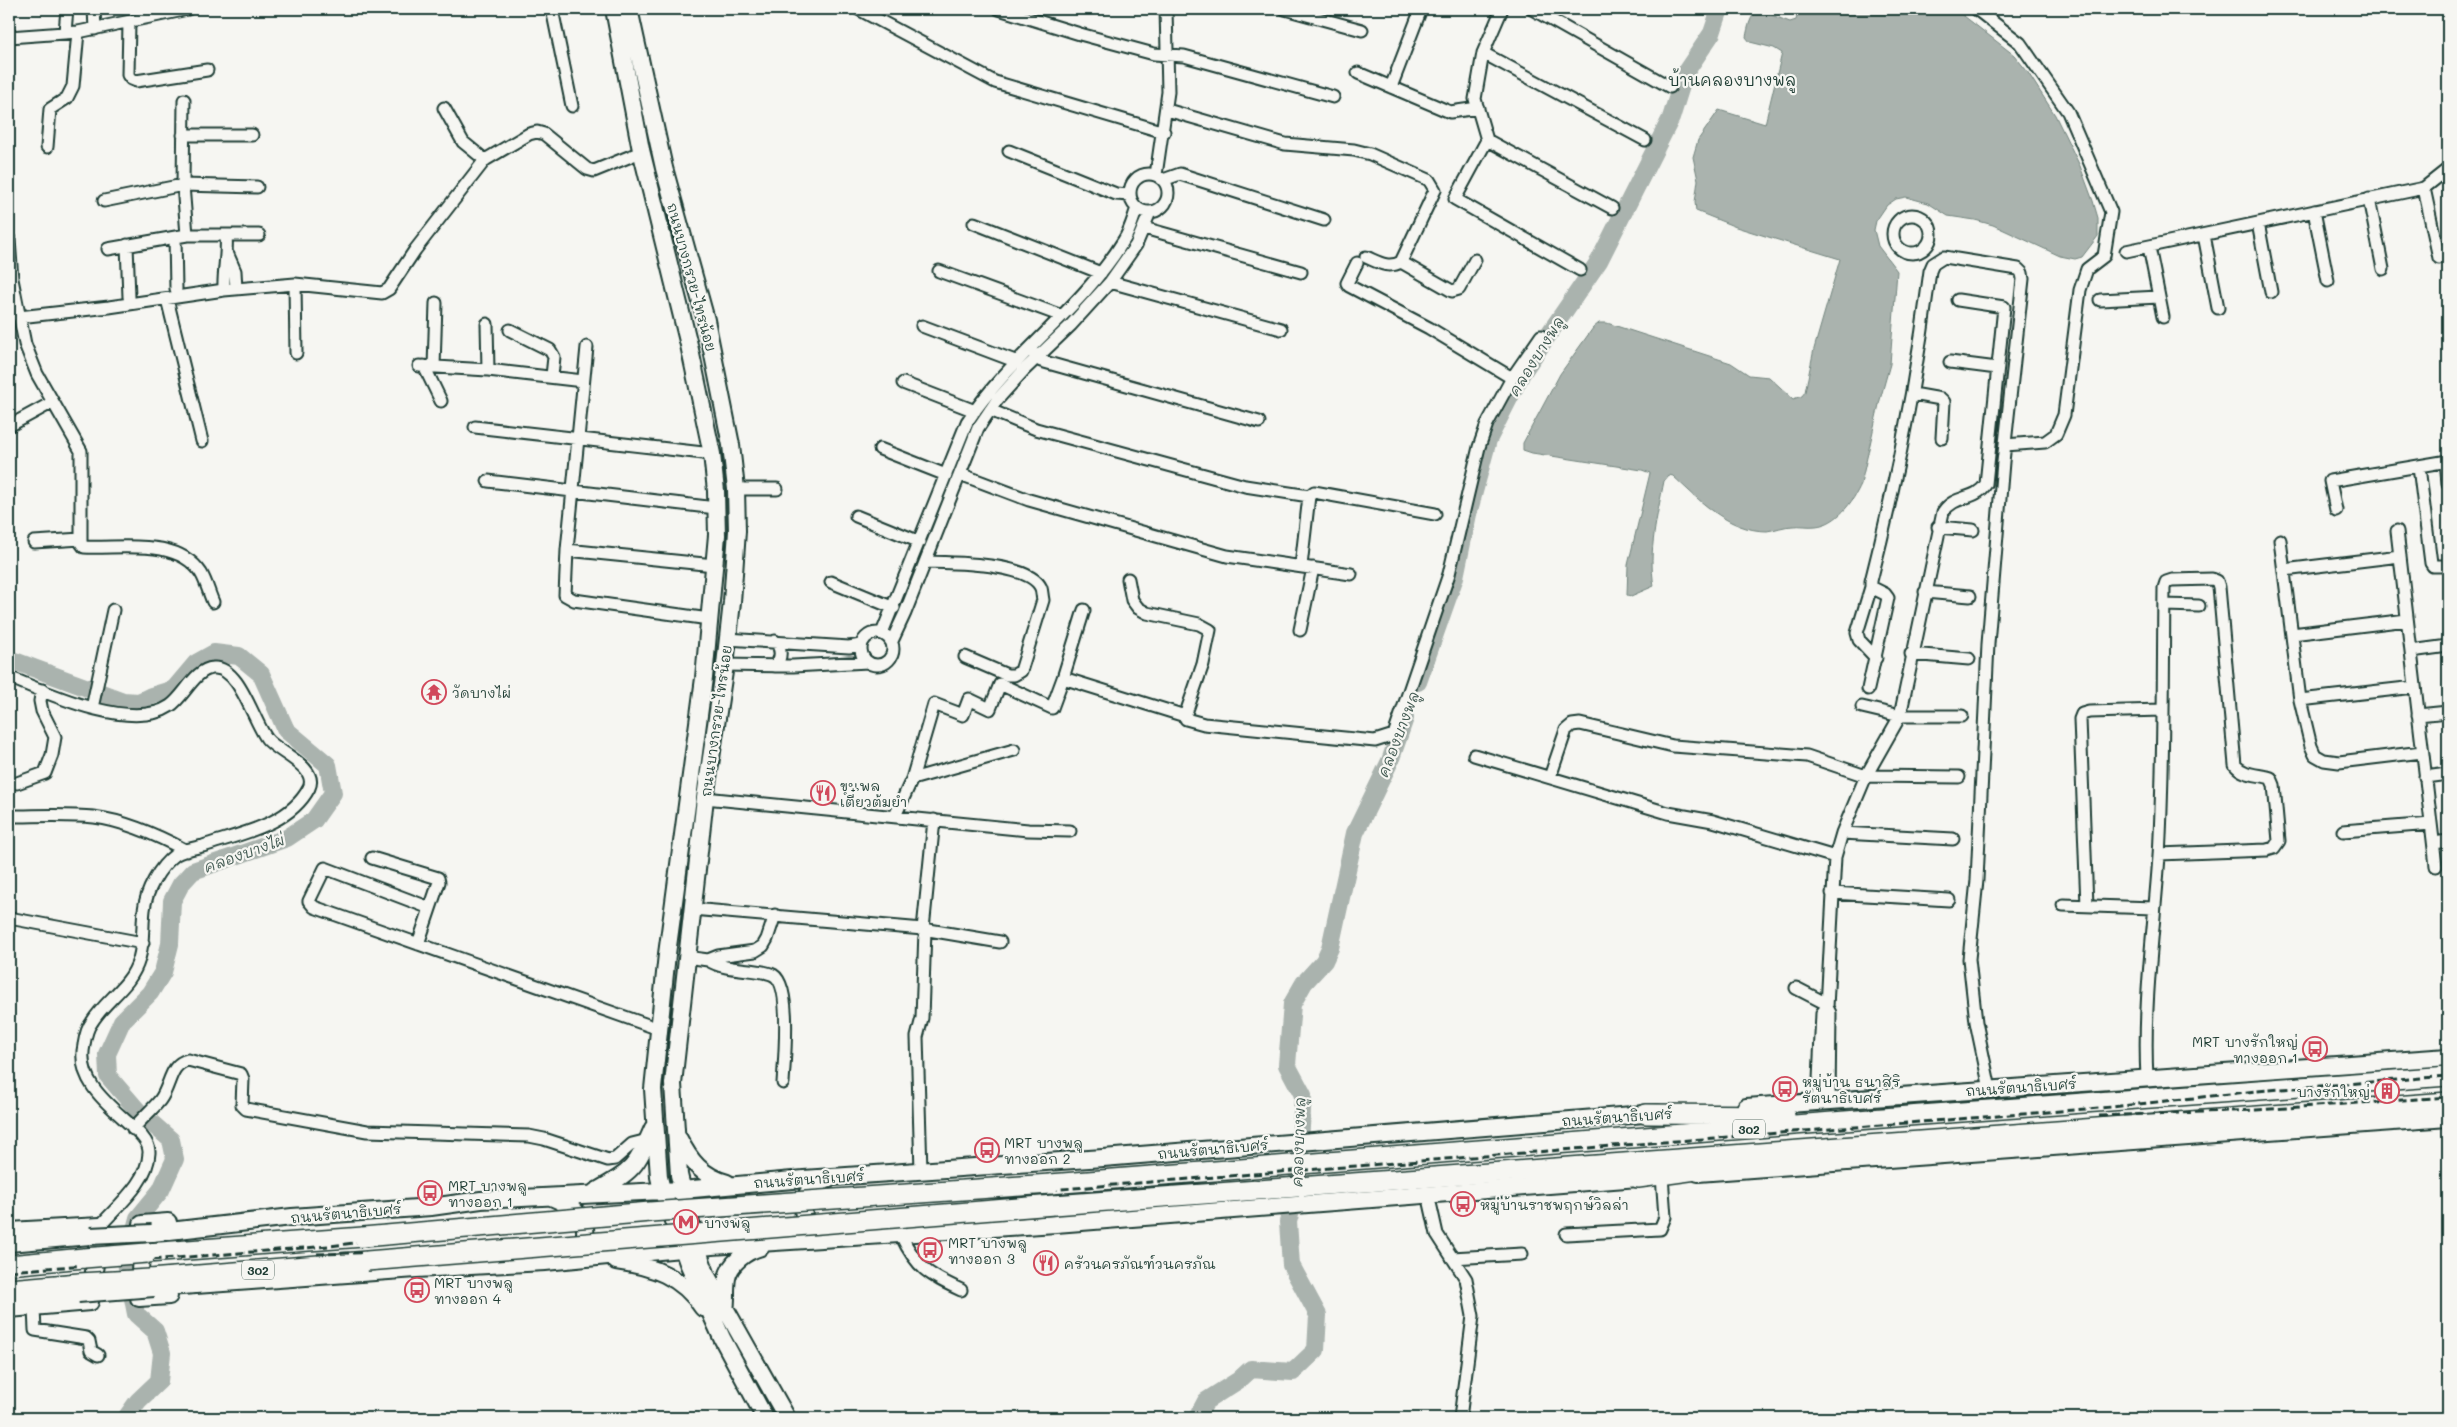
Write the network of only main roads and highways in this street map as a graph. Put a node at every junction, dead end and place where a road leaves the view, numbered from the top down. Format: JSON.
{"nodes":[{"id":1,"x":614,"y":9,"type":"edge"},
{"id":2,"x":630,"y":9,"type":"edge"},
{"id":3,"x":2448,"y":1057,"type":"edge"},
{"id":4,"x":2448,"y":1068,"type":"edge"},
{"id":5,"x":2448,"y":1076,"type":"edge"},
{"id":6,"x":2351,"y":1084,"type":"junction"},
{"id":7,"x":2448,"y":1102,"type":"edge"},
{"id":8,"x":2353,"y":1109,"type":"junction"},
{"id":9,"x":2448,"y":1109,"type":"edge"},
{"id":10,"x":1646,"y":1114,"type":"junction"},
{"id":11,"x":1922,"y":1115,"type":"junction"},
{"id":12,"x":2448,"y":1118,"type":"edge"},
{"id":13,"x":653,"y":1139,"type":"junction"},
{"id":14,"x":677,"y":1141,"type":"junction"},
{"id":15,"x":1923,"y":1141,"type":"junction"},
{"id":16,"x":840,"y":1177,"type":"junction"},
{"id":17,"x":1638,"y":1178,"type":"junction"},
{"id":18,"x":736,"y":1185,"type":"junction"},
{"id":19,"x":662,"y":1190,"type":"junction"},
{"id":20,"x":682,"y":1190,"type":"junction"},
{"id":21,"x":593,"y":1193,"type":"junction"},
{"id":22,"x":546,"y":1195,"type":"junction"},
{"id":23,"x":317,"y":1215,"type":"junction"},
{"id":24,"x":9,"y":1231,"type":"edge"},
{"id":25,"x":95,"y":1231,"type":"junction"},
{"id":26,"x":840,"y":1238,"type":"junction"},
{"id":27,"x":800,"y":1241,"type":"junction"},
{"id":28,"x":9,"y":1243,"type":"edge"},
{"id":29,"x":690,"y":1249,"type":"junction"},
{"id":30,"x":590,"y":1256,"type":"junction"},
{"id":31,"x":557,"y":1261,"type":"junction"},
{"id":32,"x":9,"y":1264,"type":"edge"},
{"id":33,"x":321,"y":1276,"type":"junction"},
{"id":34,"x":152,"y":1284,"type":"junction"},
{"id":35,"x":9,"y":1289,"type":"edge"},
{"id":36,"x":79,"y":1289,"type":"junction"},
{"id":37,"x":9,"y":1298,"type":"edge"},
{"id":38,"x":9,"y":1309,"type":"edge"},
{"id":39,"x":724,"y":1310,"type":"junction"},
{"id":40,"x":722,"y":1338,"type":"junction"},
{"id":41,"x":765,"y":1418,"type":"edge"},
{"id":42,"x":787,"y":1418,"type":"edge"}],
"edges":[{"from":1,"to":13,"type":"main road","name":"ถนนบางกรวย-ไทรน้อย"},
{"from":2,"to":14,"type":"main road","name":"ถนนบางกรวย-ไทรน้อย"},
{"from":3,"to":10,"type":"main road","name":"ถนนรัตนาธิเบศร์","number":"302"},
{"from":4,"to":6,"type":"main road"},
{"from":5,"to":6,"type":"main road","name":"ถนนรัตนาธิเบศร์","number":"302"},
{"from":6,"to":11,"type":"main road","name":"ถนนรัตนาธิเบศร์","number":"302"},
{"from":7,"to":8,"type":"main road","number":"302"},
{"from":8,"to":9,"type":"main road"},
{"from":8,"to":15,"type":"main road","number":"302"},
{"from":10,"to":11,"type":"main road"},
{"from":10,"to":16,"type":"main road","name":"ถนนรัตนาธิเบศร์","number":"302"},
{"from":11,"to":32,"type":"main road","name":"ถนนรัตนาธิเบศร์","number":"302","bridge":true},
{"from":12,"to":17,"type":"main road","number":"302"},
{"from":13,"to":14,"type":"main road"},
{"from":13,"to":19,"type":"main road","name":"ถนนบางกรวย-ไทรน้อย"},
{"from":13,"to":21,"type":"main road"},
{"from":14,"to":18,"type":"main road"},
{"from":14,"to":20,"type":"main road","name":"ถนนบางกรวย-ไทรน้อย"},
{"from":15,"to":17,"type":"main road"},
{"from":15,"to":34,"type":"main road","number":"302","bridge":true},
{"from":16,"to":18,"type":"main road","name":"ถนนรัตนาธิเบศร์","number":"302"},
{"from":16,"to":26,"type":"main road"},
{"from":17,"to":26,"type":"main road","number":"302"},
{"from":18,"to":20,"type":"main road","name":"ถนนรัตนาธิเบศร์","number":"302"},
{"from":19,"to":20,"type":"main road","name":"ถนนรัตนาธิเบศร์","number":"302"},
{"from":19,"to":21,"type":"main road","name":"ถนนรัตนาธิเบศร์","number":"302"},
{"from":19,"to":29,"type":"main road","name":"ถนนบางกรวย-ไทรน้อย"},
{"from":20,"to":29,"type":"main road","name":"ถนนบางกรวย-ไทรน้อย"},
{"from":21,"to":22,"type":"main road","name":"ถนนรัตนาธิเบศร์","number":"302"},
{"from":22,"to":23,"type":"main road","name":"ถนนรัตนาธิเบศร์","number":"302"},
{"from":22,"to":31,"type":"main road"},
{"from":23,"to":25,"type":"main road","name":"ถนนรัตนาธิเบศร์","number":"302","bridge":true},
{"from":23,"to":33,"type":"main road"},
{"from":24,"to":25,"type":"main road"},
{"from":25,"to":28,"type":"main road","name":"ถนนรัตนาธิเบศร์","number":"302"},
{"from":25,"to":38,"type":"main road"},
{"from":26,"to":27,"type":"main road","number":"302"},
{"from":27,"to":29,"type":"main road","number":"302"},
{"from":27,"to":39,"type":"main road"},
{"from":29,"to":30,"type":"main road","number":"302"},
{"from":29,"to":39,"type":"main road","name":"ถนนบางกรวย-ไทรน้อย"},
{"from":29,"to":40,"type":"main road","name":"ถนนบางกรวย-ไทรน้อย"},
{"from":30,"to":31,"type":"main road","number":"302"},
{"from":30,"to":40,"type":"main road"},
{"from":31,"to":33,"type":"main road","number":"302"},
{"from":33,"to":34,"type":"main road","number":"302"},
{"from":34,"to":36,"type":"main road","number":"302","bridge":true},
{"from":35,"to":36,"type":"main road","number":"302"},
{"from":36,"to":37,"type":"main road","number":"302"},
{"from":39,"to":42,"type":"main road","name":"ถนนบางกรวย-ไทรน้อย"},
{"from":40,"to":41,"type":"main road","name":"ถนนบางกรวย-ไทรน้อย"}]}
